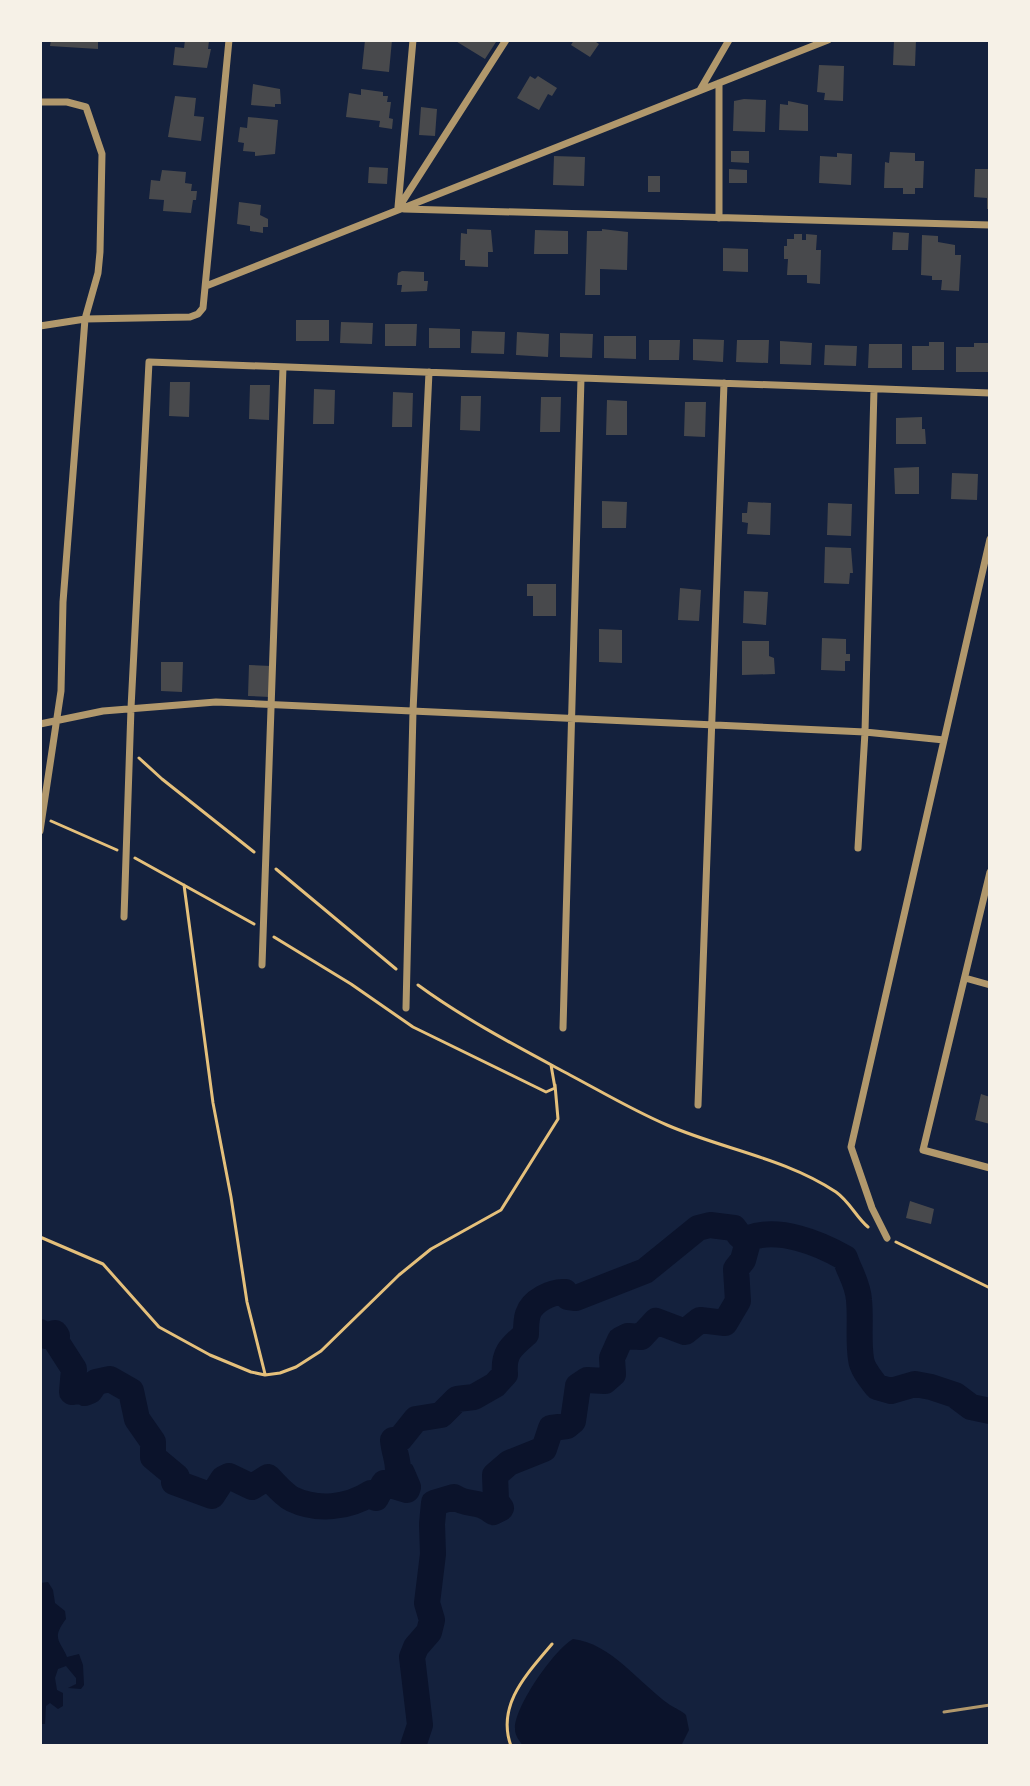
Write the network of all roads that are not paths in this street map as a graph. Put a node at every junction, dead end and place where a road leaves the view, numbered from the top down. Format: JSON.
{"nodes":[{"id":1,"x":229,"y":40,"type":"edge"},
{"id":2,"x":413,"y":40,"type":"edge"},
{"id":3,"x":506,"y":40,"type":"edge"},
{"id":4,"x":729,"y":40,"type":"edge"},
{"id":5,"x":828,"y":40,"type":"edge"},
{"id":6,"x":719,"y":83,"type":"junction"},
{"id":7,"x":700,"y":90,"type":"junction"},
{"id":8,"x":40,"y":102,"type":"edge"},
{"id":9,"x":397,"y":209,"type":"junction"},
{"id":10,"x":719,"y":218,"type":"junction"},
{"id":11,"x":990,"y":225,"type":"edge"},
{"id":12,"x":206,"y":286,"type":"junction"},
{"id":13,"x":85,"y":319,"type":"junction"},
{"id":14,"x":40,"y":326,"type":"edge"},
{"id":15,"x":283,"y":367,"type":"junction"},
{"id":16,"x":429,"y":372,"type":"junction"},
{"id":17,"x":581,"y":378,"type":"junction"},
{"id":18,"x":724,"y":383,"type":"junction"},
{"id":19,"x":874,"y":389,"type":"junction"},
{"id":20,"x":990,"y":393,"type":"edge"},
{"id":21,"x":990,"y":539,"type":"edge"},
{"id":22,"x":273,"y":705,"type":"junction"},
{"id":23,"x":131,"y":708,"type":"junction"},
{"id":24,"x":413,"y":711,"type":"junction"},
{"id":25,"x":573,"y":718,"type":"junction"},
{"id":26,"x":55,"y":721,"type":"junction"},
{"id":27,"x":40,"y":724,"type":"edge"},
{"id":28,"x":710,"y":725,"type":"junction"},
{"id":29,"x":865,"y":732,"type":"junction"},
{"id":30,"x":944,"y":740,"type":"junction"},
{"id":31,"x":42,"y":818,"type":"edge"},
{"id":32,"x":40,"y":831,"type":"edge"},
{"id":33,"x":858,"y":848,"type":"dead end"},
{"id":34,"x":990,"y":872,"type":"edge"},
{"id":35,"x":124,"y":917,"type":"dead end"},
{"id":36,"x":262,"y":965,"type":"dead end"},
{"id":37,"x":965,"y":978,"type":"junction"},
{"id":38,"x":990,"y":985,"type":"edge"},
{"id":39,"x":406,"y":1008,"type":"dead end"},
{"id":40,"x":563,"y":1028,"type":"dead end"},
{"id":41,"x":698,"y":1105,"type":"dead end"},
{"id":42,"x":990,"y":1168,"type":"edge"},
{"id":43,"x":887,"y":1238,"type":"road end"},
{"id":44,"x":990,"y":1705,"type":"edge"},
{"id":45,"x":944,"y":1712,"type":"dead end"}],
"edges":[{"from":1,"to":12,"type":"street"},
{"from":2,"to":9,"type":"street"},
{"from":3,"to":9,"type":"street"},
{"from":4,"to":7,"type":"street"},
{"from":5,"to":6,"type":"street"},
{"from":6,"to":7,"type":"street"},
{"from":6,"to":10,"type":"street"},
{"from":7,"to":9,"type":"street"},
{"from":8,"to":13,"type":"street"},
{"from":9,"to":10,"type":"street"},
{"from":9,"to":12,"type":"street"},
{"from":10,"to":11,"type":"street"},
{"from":12,"to":13,"type":"street"},
{"from":13,"to":14,"type":"street"},
{"from":13,"to":26,"type":"street"},
{"from":15,"to":16,"type":"street"},
{"from":15,"to":22,"type":"street"},
{"from":15,"to":23,"type":"street"},
{"from":16,"to":17,"type":"street"},
{"from":16,"to":24,"type":"street"},
{"from":17,"to":18,"type":"street"},
{"from":17,"to":25,"type":"street"},
{"from":18,"to":19,"type":"street"},
{"from":18,"to":28,"type":"street"},
{"from":19,"to":20,"type":"street"},
{"from":19,"to":29,"type":"street"},
{"from":21,"to":30,"type":"street"},
{"from":22,"to":23,"type":"street"},
{"from":22,"to":24,"type":"street"},
{"from":22,"to":36,"type":"street"},
{"from":23,"to":26,"type":"street"},
{"from":23,"to":35,"type":"street"},
{"from":24,"to":25,"type":"street"},
{"from":24,"to":39,"type":"street"},
{"from":25,"to":28,"type":"street"},
{"from":25,"to":40,"type":"street"},
{"from":26,"to":27,"type":"street"},
{"from":26,"to":31,"type":"street"},
{"from":28,"to":29,"type":"street"},
{"from":28,"to":41,"type":"street"},
{"from":29,"to":30,"type":"street"},
{"from":29,"to":33,"type":"street"},
{"from":30,"to":43,"type":"street"},
{"from":31,"to":32,"type":"street"},
{"from":34,"to":37,"type":"street"},
{"from":37,"to":38,"type":"street"},
{"from":37,"to":42,"type":"street"},
{"from":44,"to":45,"type":"lane"}]}
